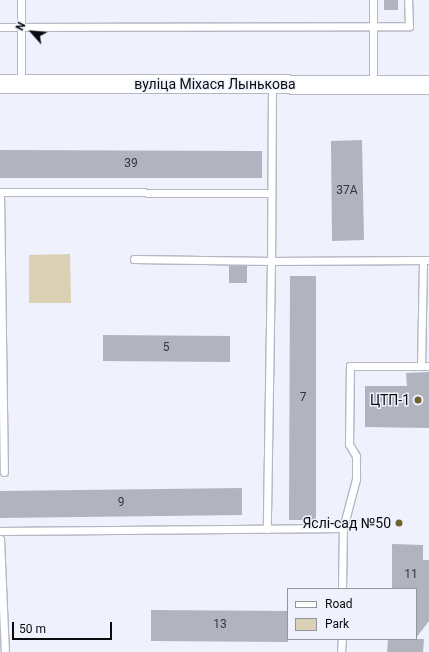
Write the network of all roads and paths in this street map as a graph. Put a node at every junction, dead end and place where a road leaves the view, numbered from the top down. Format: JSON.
{"nodes":[{"id":1,"x":21,"y":0,"type":"edge"},
{"id":2,"x":373,"y":0,"type":"edge"},
{"id":3,"x":408,"y":0,"type":"edge"},
{"id":4,"x":374,"y":25,"type":"junction"},
{"id":5,"x":0,"y":27,"type":"edge"},
{"id":6,"x":21,"y":27,"type":"junction"},
{"id":7,"x":0,"y":84,"type":"edge"},
{"id":8,"x":21,"y":84,"type":"junction"},
{"id":9,"x":272,"y":84,"type":"junction"},
{"id":10,"x":373,"y":85,"type":"junction"},
{"id":11,"x":429,"y":85,"type":"edge"},
{"id":12,"x":0,"y":192,"type":"edge"},
{"id":13,"x":271,"y":193,"type":"junction"},
{"id":14,"x":134,"y":259,"type":"dead end"},
{"id":15,"x":426,"y":260,"type":"edge"},
{"id":16,"x":271,"y":261,"type":"junction"},
{"id":17,"x":426,"y":323,"type":"edge"},
{"id":18,"x":421,"y":366,"type":"junction"},
{"id":19,"x":429,"y":366,"type":"edge"},
{"id":20,"x":4,"y":472,"type":"dead end"},
{"id":21,"x":343,"y":528,"type":"junction"},
{"id":22,"x":267,"y":529,"type":"junction"},
{"id":23,"x":0,"y":531,"type":"edge"},
{"id":24,"x":0,"y":539,"type":"edge"},
{"id":25,"x":342,"y":588,"type":"edge"},
{"id":26,"x":342,"y":640,"type":"edge"},
{"id":27,"x":5,"y":652,"type":"edge"},
{"id":28,"x":341,"y":652,"type":"edge"}],
"edges":[{"from":1,"to":6,"type":"lane"},
{"from":2,"to":4,"type":"lane"},
{"from":3,"to":4,"type":"lane"},
{"from":4,"to":6,"type":"lane"},
{"from":4,"to":10,"type":"lane"},
{"from":5,"to":6,"type":"lane"},
{"from":6,"to":8,"type":"lane"},
{"from":7,"to":8,"type":"street","name":"вуліца Міхася Лынькова"},
{"from":8,"to":9,"type":"street","name":"вуліца Міхася Лынькова"},
{"from":9,"to":10,"type":"street","name":"вуліца Міхася Лынькова"},
{"from":9,"to":13,"type":"lane"},
{"from":10,"to":11,"type":"street","name":"вуліца Міхася Лынькова"},
{"from":12,"to":13,"type":"lane"},
{"from":12,"to":20,"type":"lane"},
{"from":13,"to":16,"type":"lane"},
{"from":14,"to":16,"type":"lane"},
{"from":15,"to":16,"type":"lane"},
{"from":15,"to":17,"type":"lane"},
{"from":16,"to":22,"type":"lane"},
{"from":17,"to":18,"type":"lane"},
{"from":18,"to":19,"type":"lane"},
{"from":18,"to":21,"type":"lane"},
{"from":21,"to":22,"type":"lane"},
{"from":21,"to":25,"type":"lane"},
{"from":22,"to":23,"type":"lane"},
{"from":24,"to":27,"type":"lane"},
{"from":26,"to":28,"type":"lane"}]}
